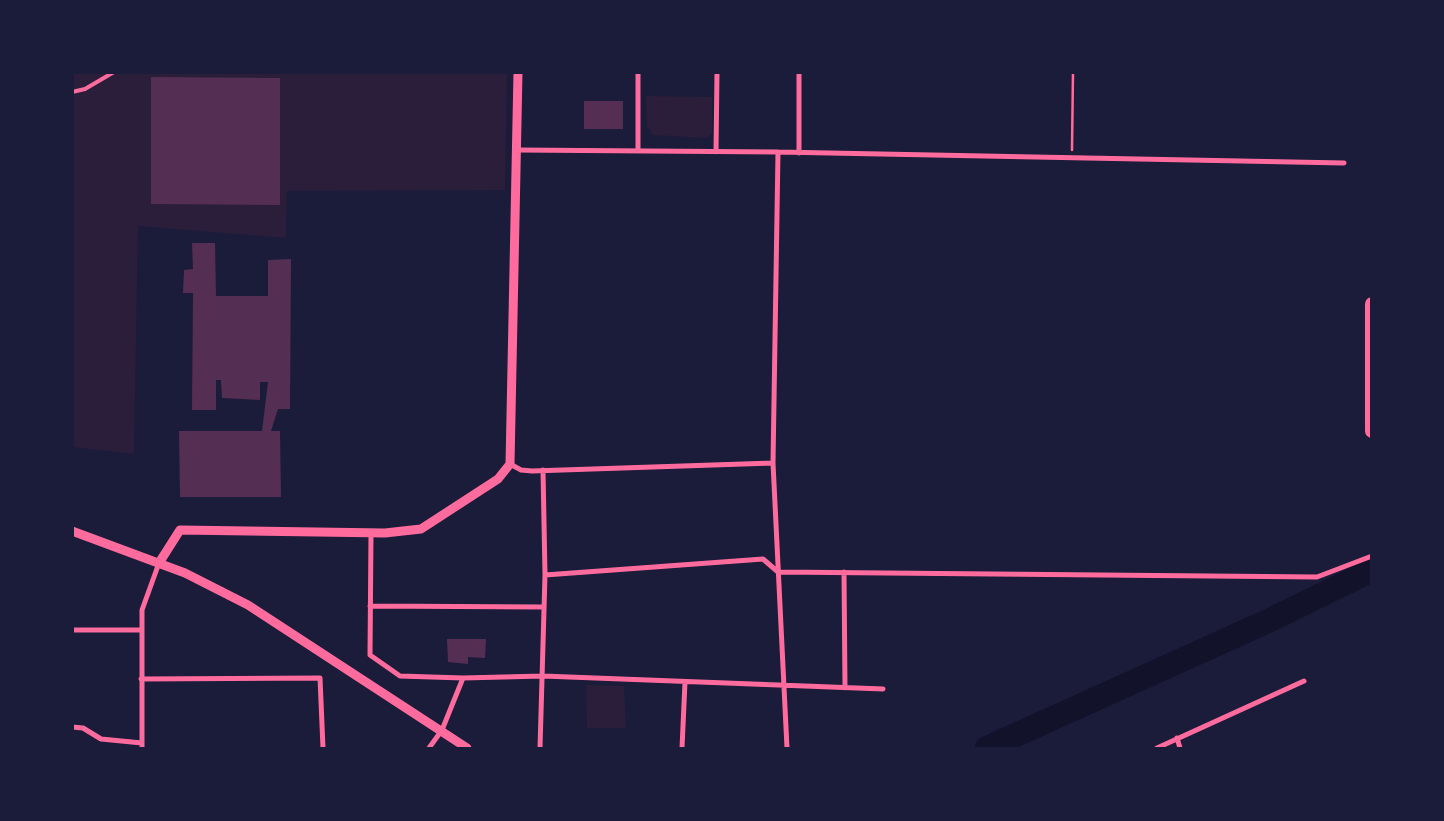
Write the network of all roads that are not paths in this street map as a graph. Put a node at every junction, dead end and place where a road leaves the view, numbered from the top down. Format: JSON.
{"nodes":[{"id":1,"x":114,"y":72,"type":"edge"},
{"id":2,"x":518,"y":72,"type":"edge"},
{"id":3,"x":638,"y":72,"type":"edge"},
{"id":4,"x":717,"y":72,"type":"edge"},
{"id":5,"x":799,"y":72,"type":"edge"},
{"id":6,"x":72,"y":92,"type":"edge"},
{"id":7,"x":518,"y":150,"type":"junction"},
{"id":8,"x":638,"y":151,"type":"junction"},
{"id":9,"x":716,"y":152,"type":"junction"},
{"id":10,"x":778,"y":152,"type":"junction"},
{"id":11,"x":799,"y":153,"type":"junction"},
{"id":12,"x":1344,"y":163,"type":"dead end"},
{"id":13,"x":1372,"y":304,"type":"edge"},
{"id":14,"x":1372,"y":431,"type":"edge"},
{"id":15,"x":774,"y":463,"type":"junction"},
{"id":16,"x":510,"y":464,"type":"junction"},
{"id":17,"x":543,"y":470,"type":"junction"},
{"id":18,"x":72,"y":531,"type":"edge"},
{"id":19,"x":371,"y":533,"type":"junction"},
{"id":20,"x":1372,"y":556,"type":"edge"},
{"id":21,"x":159,"y":563,"type":"junction"},
{"id":22,"x":778,"y":572,"type":"junction"},
{"id":23,"x":844,"y":572,"type":"junction"},
{"id":24,"x":545,"y":575,"type":"junction"},
{"id":25,"x":370,"y":606,"type":"junction"},
{"id":26,"x":544,"y":607,"type":"junction"},
{"id":27,"x":72,"y":630,"type":"edge"},
{"id":28,"x":142,"y":630,"type":"junction"},
{"id":29,"x":543,"y":676,"type":"junction"},
{"id":30,"x":463,"y":678,"type":"junction"},
{"id":31,"x":141,"y":679,"type":"junction"},
{"id":32,"x":1304,"y":681,"type":"dead end"},
{"id":33,"x":685,"y":682,"type":"junction"},
{"id":34,"x":782,"y":686,"type":"junction"},
{"id":35,"x":845,"y":688,"type":"junction"},
{"id":36,"x":883,"y":689,"type":"dead end"},
{"id":37,"x":72,"y":727,"type":"edge"},
{"id":38,"x":442,"y":730,"type":"junction"},
{"id":39,"x":1177,"y":738,"type":"junction"},
{"id":40,"x":142,"y":746,"type":"edge"},
{"id":41,"x":323,"y":748,"type":"edge"},
{"id":42,"x":429,"y":748,"type":"edge"},
{"id":43,"x":467,"y":748,"type":"edge"},
{"id":44,"x":540,"y":748,"type":"edge"},
{"id":45,"x":682,"y":748,"type":"edge"},
{"id":46,"x":787,"y":748,"type":"edge"},
{"id":47,"x":1157,"y":748,"type":"edge"},
{"id":48,"x":1180,"y":748,"type":"edge"}],
"edges":[{"from":1,"to":6,"type":"lane"},
{"from":2,"to":7,"type":"street"},
{"from":3,"to":8,"type":"street"},
{"from":4,"to":9,"type":"street"},
{"from":5,"to":11,"type":"street"},
{"from":7,"to":8,"type":"street"},
{"from":7,"to":16,"type":"street"},
{"from":8,"to":9,"type":"street"},
{"from":9,"to":10,"type":"street"},
{"from":10,"to":11,"type":"street"},
{"from":10,"to":15,"type":"street"},
{"from":11,"to":12,"type":"street"},
{"from":13,"to":14,"type":"highway"},
{"from":15,"to":17,"type":"street"},
{"from":15,"to":22,"type":"street"},
{"from":16,"to":17,"type":"street"},
{"from":16,"to":19,"type":"street"},
{"from":17,"to":24,"type":"street"},
{"from":18,"to":21,"type":"street"},
{"from":19,"to":21,"type":"street"},
{"from":19,"to":25,"type":"street"},
{"from":20,"to":23,"type":"street"},
{"from":21,"to":28,"type":"street"},
{"from":21,"to":38,"type":"street"},
{"from":22,"to":23,"type":"street"},
{"from":22,"to":24,"type":"street"},
{"from":22,"to":34,"type":"street"},
{"from":23,"to":35,"type":"street"},
{"from":24,"to":26,"type":"street"},
{"from":25,"to":26,"type":"street"},
{"from":25,"to":30,"type":"street"},
{"from":26,"to":29,"type":"street"},
{"from":27,"to":28,"type":"street"},
{"from":28,"to":31,"type":"street"},
{"from":29,"to":30,"type":"street"},
{"from":29,"to":33,"type":"street"},
{"from":29,"to":44,"type":"street"},
{"from":30,"to":38,"type":"street"},
{"from":31,"to":40,"type":"street"},
{"from":31,"to":41,"type":"street"},
{"from":32,"to":39,"type":"street"},
{"from":33,"to":34,"type":"street"},
{"from":33,"to":45,"type":"street"},
{"from":34,"to":35,"type":"street"},
{"from":34,"to":46,"type":"street"},
{"from":35,"to":36,"type":"street"},
{"from":37,"to":40,"type":"street"},
{"from":38,"to":42,"type":"street"},
{"from":38,"to":43,"type":"street"},
{"from":39,"to":47,"type":"street"},
{"from":39,"to":48,"type":"street"}]}
